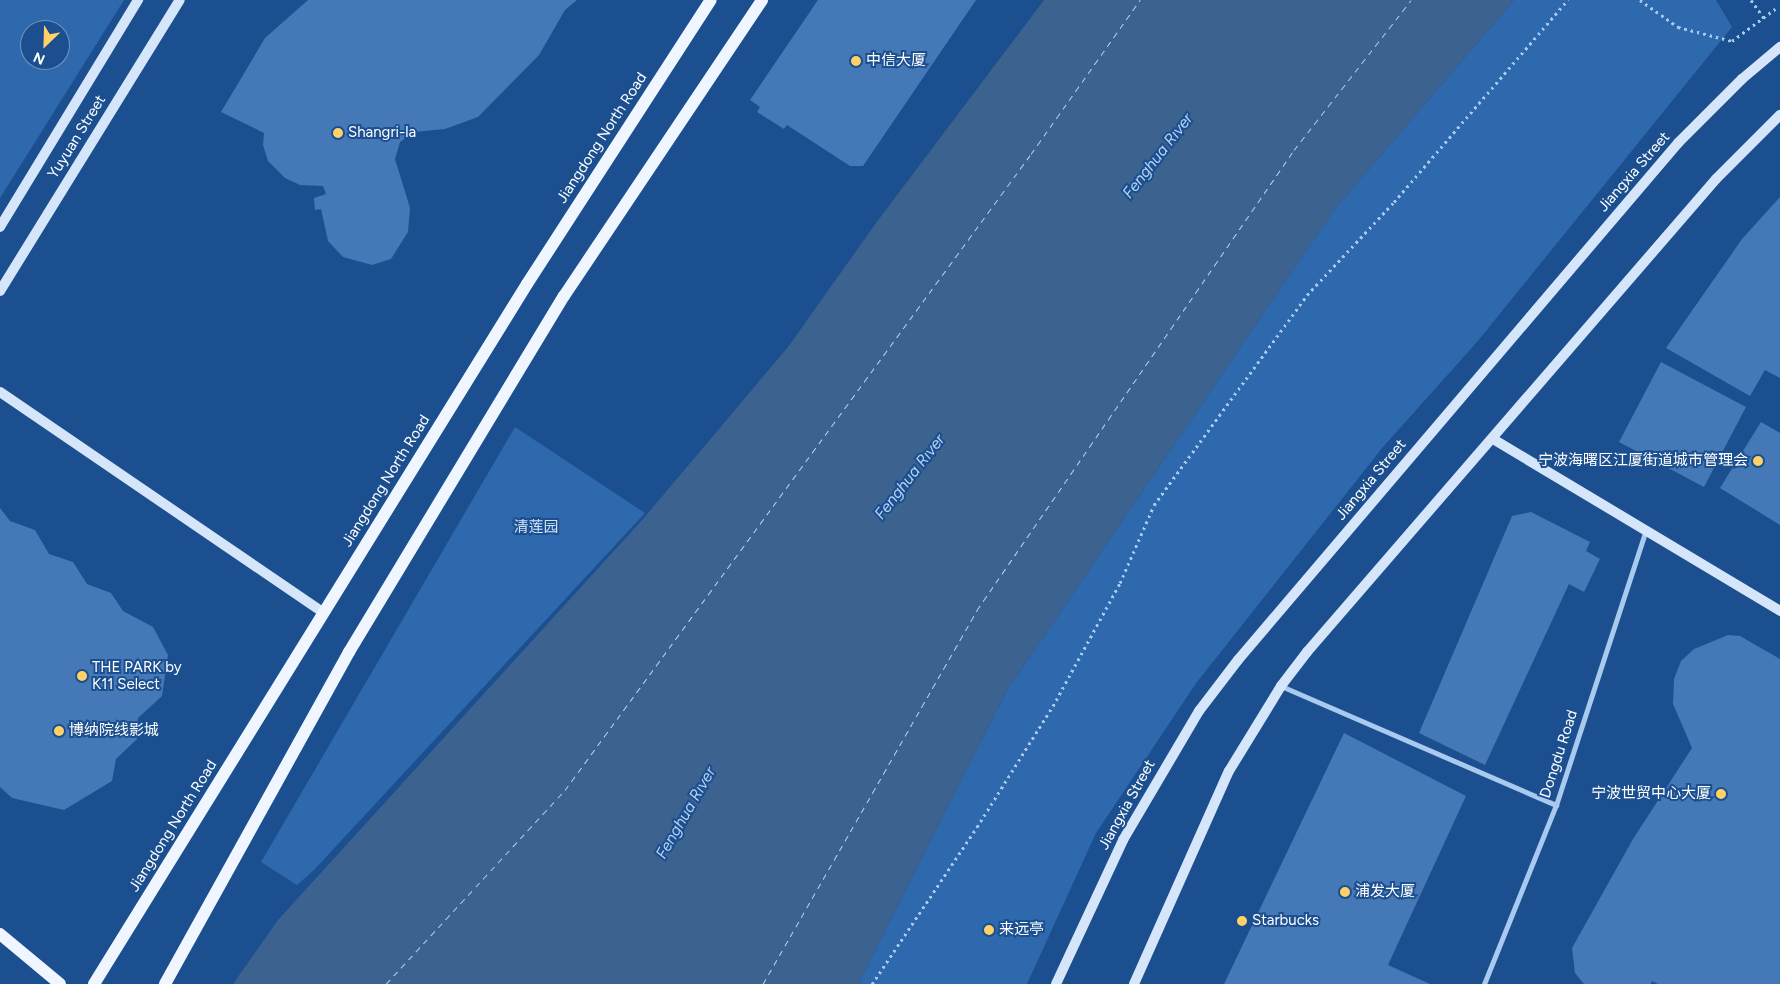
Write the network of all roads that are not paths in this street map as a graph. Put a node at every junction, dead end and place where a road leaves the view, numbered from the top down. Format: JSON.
{"nodes":[{"id":1,"x":138,"y":0,"type":"edge"},
{"id":2,"x":180,"y":0,"type":"edge"},
{"id":3,"x":711,"y":0,"type":"edge"},
{"id":4,"x":762,"y":0,"type":"edge"},
{"id":5,"x":1780,"y":47,"type":"edge"},
{"id":6,"x":1780,"y":115,"type":"edge"},
{"id":7,"x":0,"y":227,"type":"edge"},
{"id":8,"x":0,"y":291,"type":"edge"},
{"id":9,"x":0,"y":392,"type":"edge"},
{"id":10,"x":1493,"y":439,"type":"junction"},
{"id":11,"x":1647,"y":529,"type":"junction"},
{"id":12,"x":1780,"y":611,"type":"edge"},
{"id":13,"x":324,"y":613,"type":"junction"},
{"id":14,"x":1281,"y":686,"type":"junction"},
{"id":15,"x":1556,"y":805,"type":"junction"},
{"id":16,"x":0,"y":934,"type":"edge"},
{"id":17,"x":60,"y":984,"type":"edge"},
{"id":18,"x":94,"y":984,"type":"edge"},
{"id":19,"x":165,"y":984,"type":"edge"},
{"id":20,"x":1056,"y":984,"type":"edge"},
{"id":21,"x":1134,"y":984,"type":"edge"},
{"id":22,"x":1484,"y":984,"type":"edge"}],
"edges":[{"from":1,"to":7,"type":"main road","name":"Yuyuan Street"},
{"from":2,"to":8,"type":"main road","name":"Yuyuan Street"},
{"from":3,"to":13,"type":"main road","name":"Jiangdong North Road"},
{"from":4,"to":19,"type":"main road"},
{"from":5,"to":20,"type":"main road","name":"Jiangxia Street"},
{"from":6,"to":10,"type":"main road"},
{"from":9,"to":13,"type":"main road"},
{"from":10,"to":11,"type":"main road"},
{"from":10,"to":14,"type":"main road"},
{"from":11,"to":12,"type":"main road"},
{"from":11,"to":15,"type":"street","name":"Dongdu Road"},
{"from":13,"to":18,"type":"main road","name":"Jiangdong North Road"},
{"from":14,"to":15,"type":"street"},
{"from":14,"to":21,"type":"main road"},
{"from":15,"to":22,"type":"street","name":"Dongdu Road"},
{"from":16,"to":17,"type":"main road"}]}
